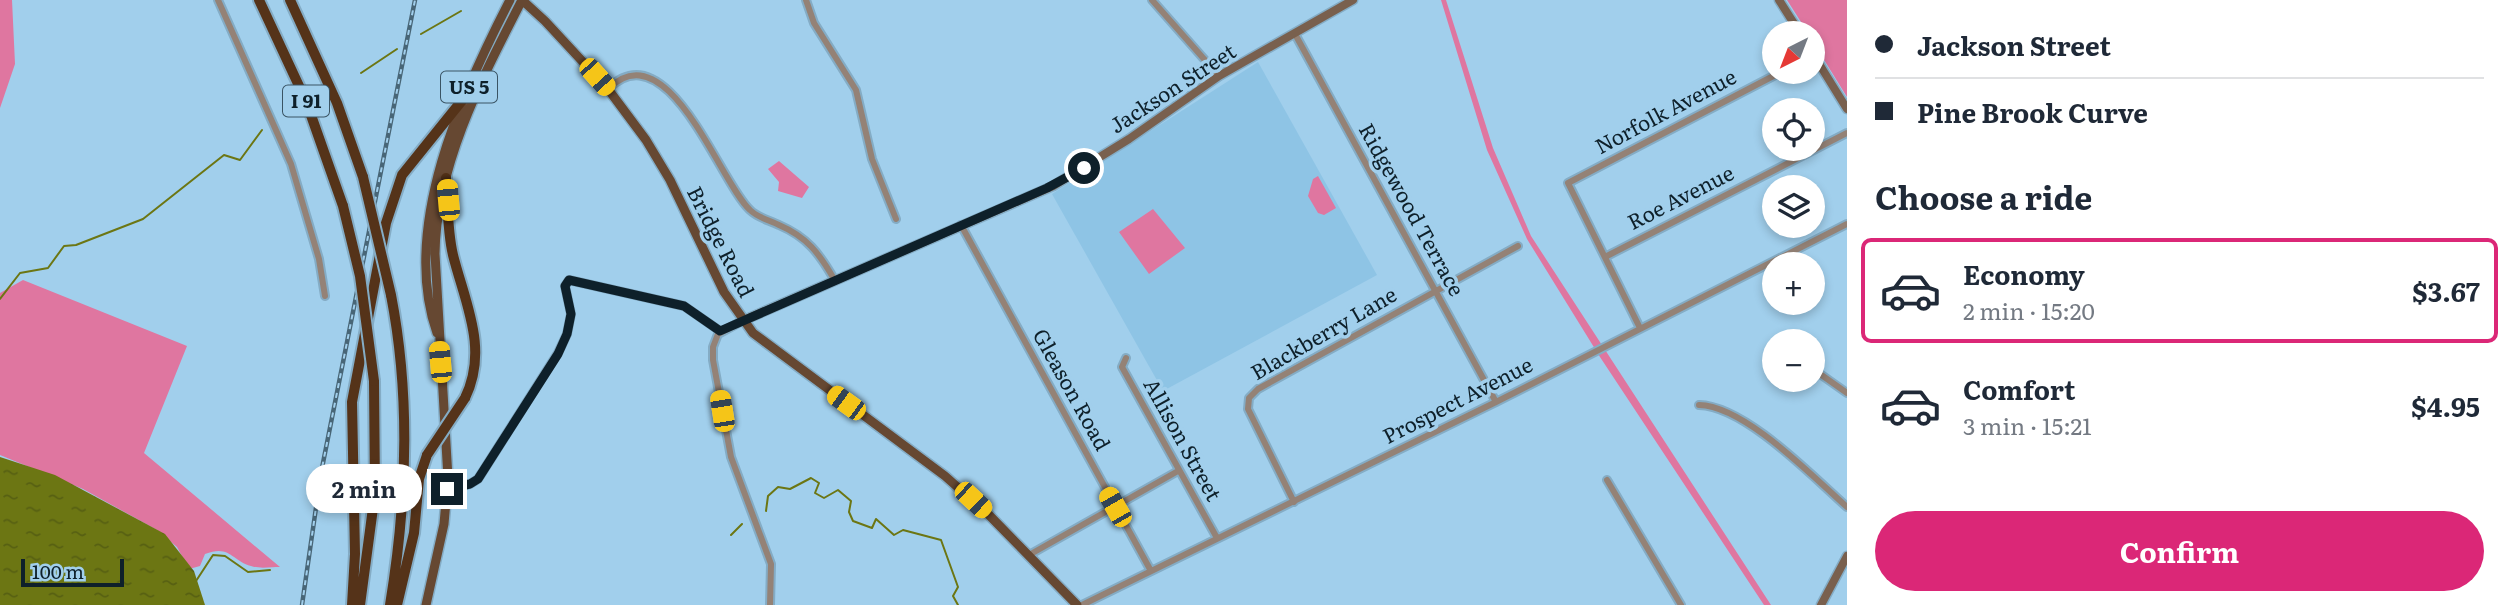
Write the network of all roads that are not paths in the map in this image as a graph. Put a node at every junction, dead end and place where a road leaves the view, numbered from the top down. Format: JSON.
{"nodes":[{"id":1,"x":218,"y":0,"type":"edge"},
{"id":2,"x":259,"y":0,"type":"edge"},
{"id":3,"x":290,"y":0,"type":"edge"},
{"id":4,"x":510,"y":0,"type":"edge"},
{"id":5,"x":522,"y":0,"type":"edge"},
{"id":6,"x":806,"y":0,"type":"edge"},
{"id":7,"x":1152,"y":0,"type":"edge"},
{"id":8,"x":1353,"y":0,"type":"edge"},
{"id":9,"x":1779,"y":0,"type":"edge"},
{"id":10,"x":1792,"y":21,"type":"edge"},
{"id":11,"x":1295,"y":34,"type":"junction"},
{"id":12,"x":1825,"y":73,"type":"edge"},
{"id":13,"x":1219,"y":76,"type":"junction"},
{"id":14,"x":1762,"y":82,"type":"edge"},
{"id":15,"x":608,"y":89,"type":"junction"},
{"id":16,"x":464,"y":98,"type":"junction"},
{"id":17,"x":1847,"y":109,"type":"edge"},
{"id":18,"x":1847,"y":133,"type":"edge"},
{"id":19,"x":446,"y":178,"type":"junction"},
{"id":20,"x":896,"y":219,"type":"dead end"},
{"id":21,"x":1847,"y":224,"type":"edge"},
{"id":22,"x":961,"y":225,"type":"junction"},
{"id":23,"x":1518,"y":246,"type":"dead end"},
{"id":24,"x":1605,"y":257,"type":"junction"},
{"id":25,"x":834,"y":279,"type":"junction"},
{"id":26,"x":1436,"y":292,"type":"junction"},
{"id":27,"x":325,"y":296,"type":"dead end"},
{"id":28,"x":742,"y":321,"type":"junction"},
{"id":29,"x":1640,"y":328,"type":"junction"},
{"id":30,"x":720,"y":331,"type":"junction"},
{"id":31,"x":438,"y":338,"type":"junction"},
{"id":32,"x":1126,"y":358,"type":"dead end"},
{"id":33,"x":1825,"y":377,"type":"edge"},
{"id":34,"x":1847,"y":393,"type":"edge"},
{"id":35,"x":1496,"y":402,"type":"junction"},
{"id":36,"x":1699,"y":405,"type":"dead end"},
{"id":37,"x":1178,"y":471,"type":"junction"},
{"id":38,"x":1607,"y":480,"type":"dead end"},
{"id":39,"x":447,"y":489,"type":"junction"},
{"id":40,"x":1294,"y":502,"type":"junction"},
{"id":41,"x":1115,"y":507,"type":"junction"},
{"id":42,"x":1847,"y":507,"type":"edge"},
{"id":43,"x":1217,"y":538,"type":"junction"},
{"id":44,"x":1029,"y":555,"type":"junction"},
{"id":45,"x":1847,"y":556,"type":"edge"},
{"id":46,"x":1151,"y":571,"type":"junction"},
{"id":47,"x":352,"y":605,"type":"edge"},
{"id":48,"x":360,"y":605,"type":"edge"},
{"id":49,"x":390,"y":605,"type":"edge"},
{"id":50,"x":397,"y":605,"type":"edge"},
{"id":51,"x":426,"y":605,"type":"edge"},
{"id":52,"x":769,"y":605,"type":"edge"},
{"id":53,"x":1077,"y":605,"type":"edge"},
{"id":54,"x":1082,"y":605,"type":"edge"},
{"id":55,"x":1681,"y":605,"type":"edge"},
{"id":56,"x":1821,"y":605,"type":"edge"}],
"edges":[{"from":1,"to":27,"type":"street"},
{"from":2,"to":48,"type":"highway","number":"I 91","bridge":true},
{"from":3,"to":49,"type":"highway","number":"I 91","bridge":true},
{"from":4,"to":16,"type":"main road","number":"US 5"},
{"from":5,"to":15,"type":"main road","name":"Bridge Road"},
{"from":5,"to":19,"type":"main road","number":"US 5"},
{"from":6,"to":20,"type":"street"},
{"from":7,"to":13,"type":"street"},
{"from":8,"to":11,"type":"street","name":"Jackson Street"},
{"from":9,"to":10,"type":"street"},
{"from":11,"to":13,"type":"street","name":"Jackson Street"},
{"from":11,"to":26,"type":"street","name":"Ridgewood Terrace"},
{"from":12,"to":17,"type":"street"},
{"from":13,"to":22,"type":"street","name":"Jackson Street"},
{"from":14,"to":24,"type":"street","name":"Norfolk Avenue"},
{"from":15,"to":25,"type":"street"},
{"from":15,"to":28,"type":"main road","name":"Bridge Road"},
{"from":16,"to":31,"type":"main road","number":"US 5"},
{"from":16,"to":47,"type":"highway"},
{"from":18,"to":24,"type":"street","name":"Roe Avenue"},
{"from":19,"to":31,"type":"main road","number":"US 5"},
{"from":19,"to":50,"type":"highway","bridge":true},
{"from":21,"to":29,"type":"street","name":"Prospect Avenue"},
{"from":22,"to":25,"type":"street","name":"Jackson Street"},
{"from":22,"to":41,"type":"street","name":"Gleason Road"},
{"from":23,"to":26,"type":"street","name":"Blackberry Lane"},
{"from":24,"to":29,"type":"street"},
{"from":25,"to":28,"type":"street","name":"Jackson Street"},
{"from":26,"to":35,"type":"street","name":"Ridgewood Terrace"},
{"from":26,"to":40,"type":"street","name":"Blackberry Lane"},
{"from":28,"to":30,"type":"street"},
{"from":28,"to":44,"type":"main road","name":"Bridge Road"},
{"from":29,"to":35,"type":"street","name":"Prospect Avenue"},
{"from":30,"to":39,"type":"street"},
{"from":30,"to":52,"type":"street"},
{"from":31,"to":39,"type":"main road","number":"US 5"},
{"from":32,"to":37,"type":"street","name":"Allison Street"},
{"from":33,"to":34,"type":"street"},
{"from":35,"to":40,"type":"street","name":"Prospect Avenue"},
{"from":36,"to":42,"type":"street"},
{"from":37,"to":41,"type":"street"},
{"from":37,"to":43,"type":"street","name":"Allison Street"},
{"from":38,"to":55,"type":"street"},
{"from":39,"to":51,"type":"main road","number":"US 5"},
{"from":40,"to":43,"type":"street","name":"Prospect Avenue"},
{"from":41,"to":44,"type":"street"},
{"from":41,"to":46,"type":"street","name":"Gleason Road"},
{"from":43,"to":46,"type":"street","name":"Prospect Avenue"},
{"from":44,"to":53,"type":"main road","name":"Bridge Road"},
{"from":45,"to":56,"type":"street"},
{"from":46,"to":54,"type":"street","name":"Prospect Avenue"}]}
